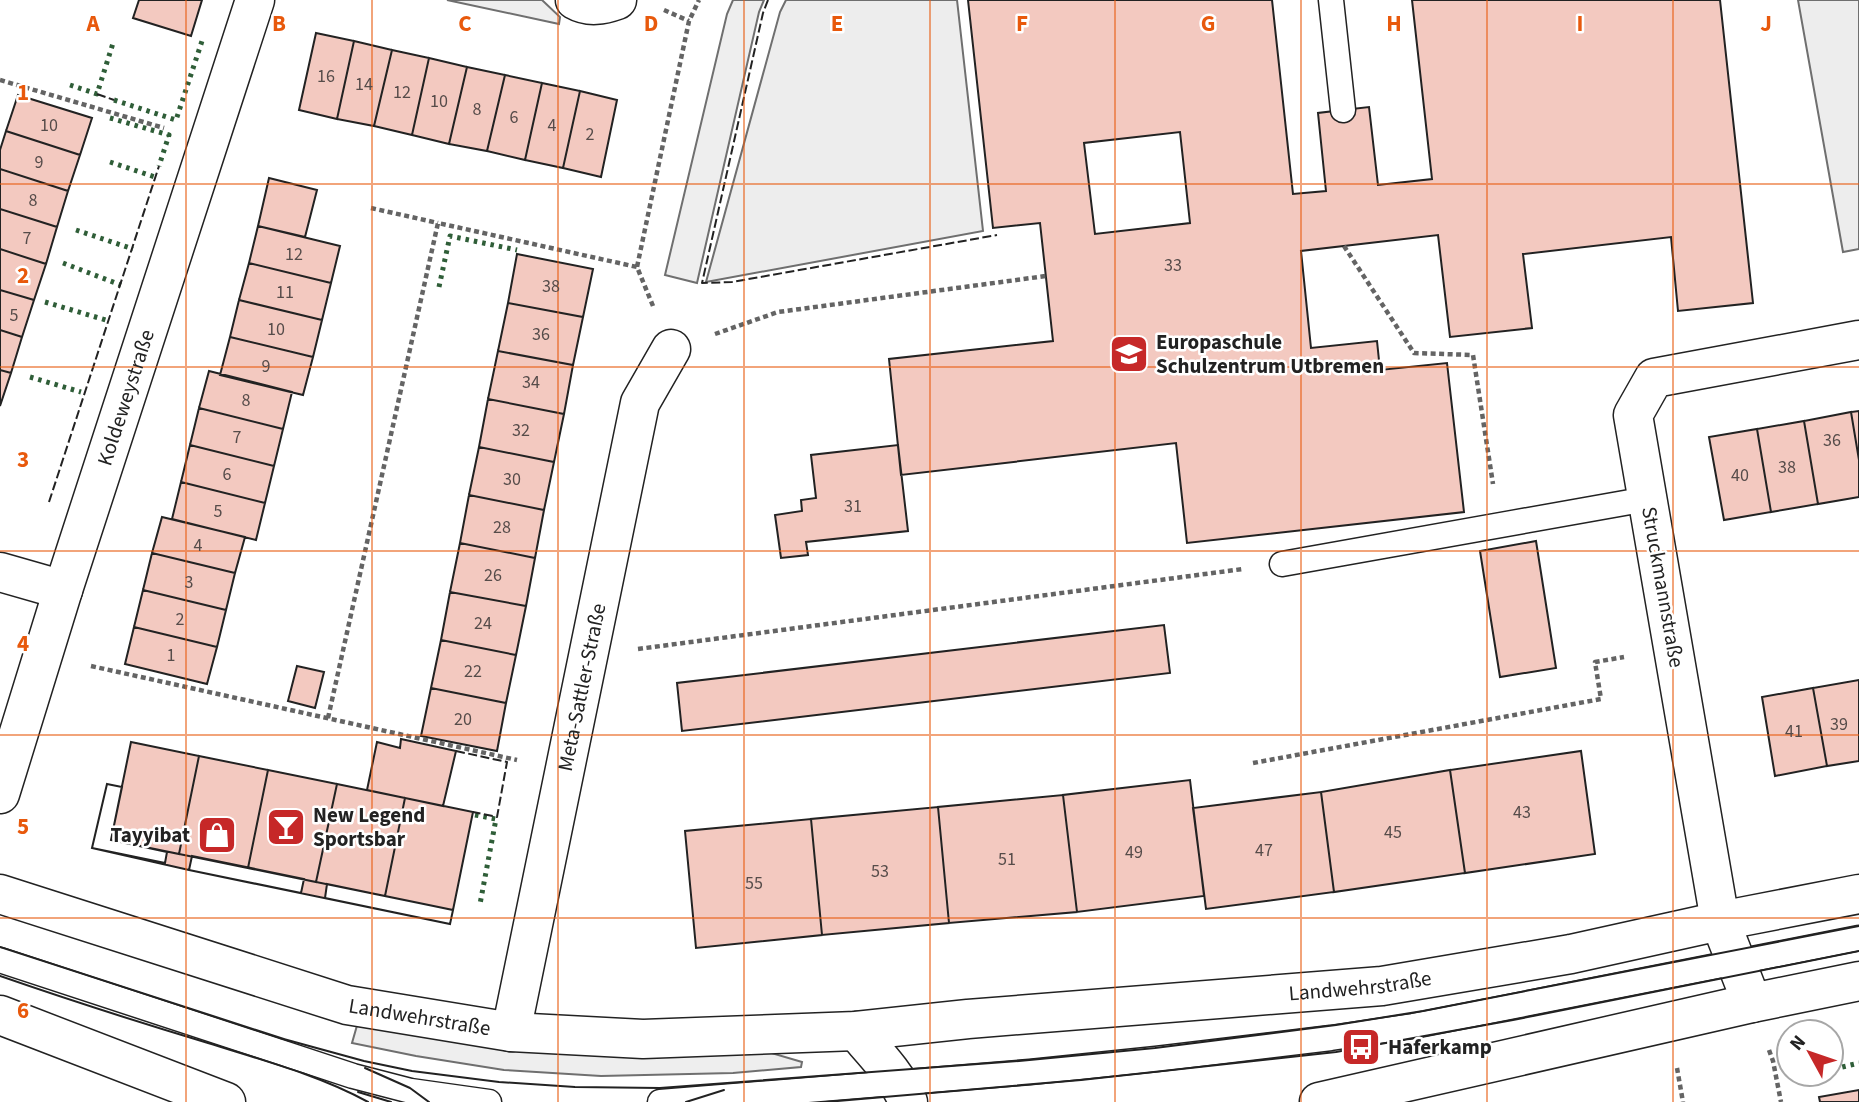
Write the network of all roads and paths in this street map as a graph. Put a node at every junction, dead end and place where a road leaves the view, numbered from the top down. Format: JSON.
{"nodes":[{"id":1,"x":255,"y":0,"type":"edge"},
{"id":2,"x":575,"y":0,"type":"edge"},
{"id":3,"x":617,"y":0,"type":"edge"},
{"id":4,"x":699,"y":0,"type":"edge"},
{"id":5,"x":1331,"y":0,"type":"edge"},
{"id":6,"x":659,"y":6,"type":"dead end"},
{"id":7,"x":689,"y":21,"type":"junction"},
{"id":8,"x":0,"y":80,"type":"edge"},
{"id":9,"x":1343,"y":110,"type":"dead end"},
{"id":10,"x":209,"y":142,"type":"junction"},
{"id":11,"x":371,"y":208,"type":"dead end"},
{"id":12,"x":438,"y":222,"type":"junction"},
{"id":13,"x":1344,"y":246,"type":"dead end"},
{"id":14,"x":637,"y":267,"type":"junction"},
{"id":15,"x":1046,"y":276,"type":"dead end"},
{"id":16,"x":1859,"y":340,"type":"edge"},
{"id":17,"x":671,"y":349,"type":"junction"},
{"id":18,"x":1647,"y":499,"type":"junction"},
{"id":19,"x":1499,"y":525,"type":"junction"},
{"id":20,"x":1282,"y":564,"type":"joint"},
{"id":21,"x":0,"y":572,"type":"edge"},
{"id":22,"x":63,"y":590,"type":"junction"},
{"id":23,"x":1673,"y":649,"type":"junction"},
{"id":24,"x":42,"y":655,"type":"junction"},
{"id":25,"x":589,"y":655,"type":"junction"},
{"id":26,"x":328,"y":718,"type":"junction"},
{"id":27,"x":1253,"y":763,"type":"dead end"},
{"id":28,"x":565,"y":771,"type":"junction"},
{"id":29,"x":0,"y":794,"type":"edge"},
{"id":30,"x":0,"y":894,"type":"edge"},
{"id":31,"x":1859,"y":894,"type":"edge"},
{"id":32,"x":1720,"y":921,"type":"junction"},
{"id":33,"x":1859,"y":938,"type":"edge"},
{"id":34,"x":0,"y":960,"type":"edge"},
{"id":35,"x":1736,"y":963,"type":"junction"},
{"id":36,"x":1859,"y":981,"type":"edge"},
{"id":37,"x":1752,"y":1003,"type":"junction"},
{"id":38,"x":0,"y":1015,"type":"edge"},
{"id":39,"x":856,"y":1031,"type":"junction"},
{"id":40,"x":511,"y":1032,"type":"junction"},
{"id":41,"x":903,"y":1092,"type":"edge"},
{"id":42,"x":410,"y":1096,"type":"edge"},
{"id":43,"x":226,"y":1102,"type":"edge"},
{"id":44,"x":489,"y":1102,"type":"edge"},
{"id":45,"x":660,"y":1102,"type":"edge"},
{"id":46,"x":666,"y":1102,"type":"edge"},
{"id":47,"x":1320,"y":1102,"type":"edge"}],
"edges":[{"from":1,"to":10,"type":"street","name":"Koldeweystraße"},
{"from":2,"to":3,"type":"street"},
{"from":4,"to":7,"type":"path"},
{"from":5,"to":9,"type":"lane"},
{"from":6,"to":7,"type":"path"},
{"from":7,"to":14,"type":"path"},
{"from":8,"to":10,"type":"path"},
{"from":10,"to":22,"type":"street","name":"Koldeweystraße"},
{"from":11,"to":12,"type":"path"},
{"from":12,"to":14,"type":"path"},
{"from":12,"to":26,"type":"path"},
{"from":13,"to":19,"type":"path"},
{"from":14,"to":17,"type":"path"},
{"from":15,"to":17,"type":"path"},
{"from":16,"to":18,"type":"street","name":"Struckmannstraße"},
{"from":17,"to":25,"type":"street","name":"Meta-Sattler-Straße"},
{"from":18,"to":19,"type":"lane"},
{"from":18,"to":23,"type":"street","name":"Struckmannstraße"},
{"from":19,"to":20,"type":"lane"},
{"from":20,"to":25,"type":"path"},
{"from":21,"to":22,"type":"street"},
{"from":22,"to":24,"type":"street","name":"Koldeweystraße"},
{"from":23,"to":27,"type":"path"},
{"from":23,"to":32,"type":"street","name":"Struckmannstraße"},
{"from":24,"to":26,"type":"path"},
{"from":24,"to":29,"type":"street","name":"Koldeweystraße"},
{"from":25,"to":28,"type":"street","name":"Meta-Sattler-Straße"},
{"from":26,"to":28,"type":"path"},
{"from":28,"to":40,"type":"street","name":"Meta-Sattler-Straße"},
{"from":30,"to":40,"type":"street","name":"Landwehrstraße"},
{"from":31,"to":32,"type":"street","name":"Landwehrstraße"},
{"from":32,"to":35,"type":"street","name":"Struckmannstraße"},
{"from":32,"to":39,"type":"street","name":"Landwehrstraße"},
{"from":33,"to":35,"type":"lane"},
{"from":34,"to":42,"type":"lane"},
{"from":35,"to":37,"type":"street","name":"Struckmannstraße"},
{"from":35,"to":41,"type":"lane"},
{"from":36,"to":37,"type":"street"},
{"from":37,"to":47,"type":"street"},
{"from":38,"to":43,"type":"street"},
{"from":39,"to":40,"type":"street","name":"Landwehrstraße"},
{"from":39,"to":41,"type":"street"},
{"from":41,"to":46,"type":"lane"},
{"from":42,"to":44,"type":"lane"},
{"from":45,"to":46,"type":"lane"}]}
